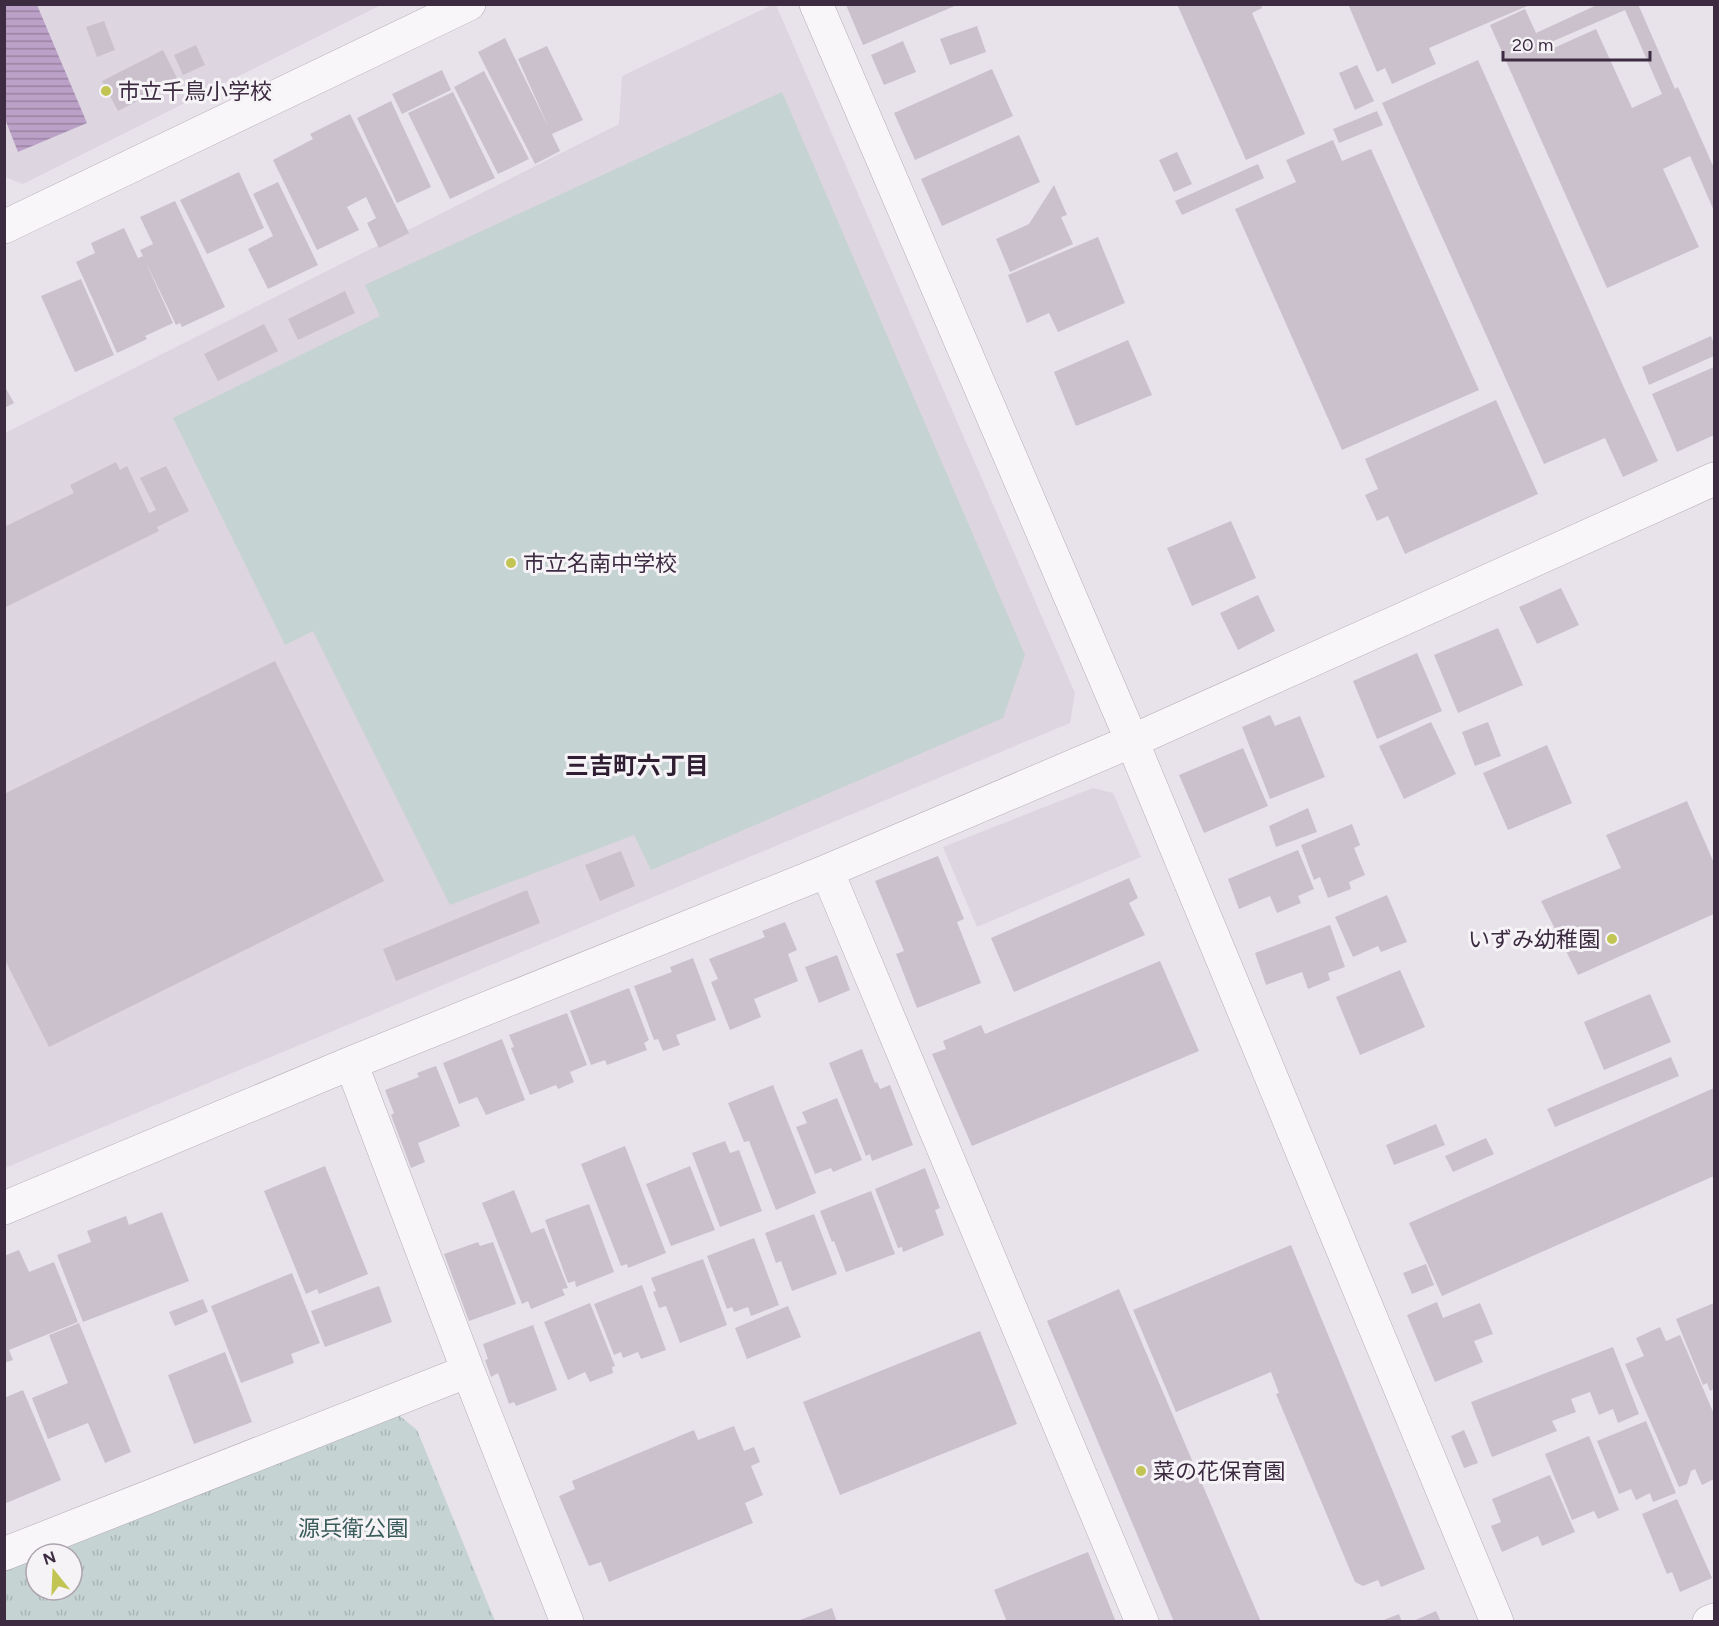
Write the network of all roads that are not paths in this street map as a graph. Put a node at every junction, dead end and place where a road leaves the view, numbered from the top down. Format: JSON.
{"nodes":[{"id":1,"x":469,"y":4,"type":"edge"},
{"id":2,"x":816,"y":4,"type":"edge"},
{"id":3,"x":4,"y":227,"type":"edge"},
{"id":4,"x":1714,"y":479,"type":"edge"},
{"id":5,"x":1132,"y":741,"type":"junction"},
{"id":6,"x":827,"y":871,"type":"junction"},
{"id":7,"x":351,"y":1063,"type":"junction"},
{"id":8,"x":4,"y":1208,"type":"edge"},
{"id":9,"x":468,"y":1371,"type":"junction"},
{"id":10,"x":4,"y":1554,"type":"edge"},
{"id":11,"x":1714,"y":1620,"type":"edge"},
{"id":12,"x":567,"y":1622,"type":"edge"},
{"id":13,"x":1142,"y":1622,"type":"edge"},
{"id":14,"x":1497,"y":1622,"type":"edge"},
{"id":15,"x":1709,"y":1622,"type":"edge"}],
"edges":[{"from":1,"to":3,"type":"street"},
{"from":2,"to":5,"type":"street"},
{"from":4,"to":5,"type":"street"},
{"from":5,"to":6,"type":"street"},
{"from":5,"to":14,"type":"street"},
{"from":6,"to":7,"type":"street"},
{"from":6,"to":13,"type":"street"},
{"from":7,"to":8,"type":"street"},
{"from":7,"to":9,"type":"street"},
{"from":9,"to":10,"type":"street"},
{"from":9,"to":12,"type":"street"},
{"from":11,"to":15,"type":"street"}]}
